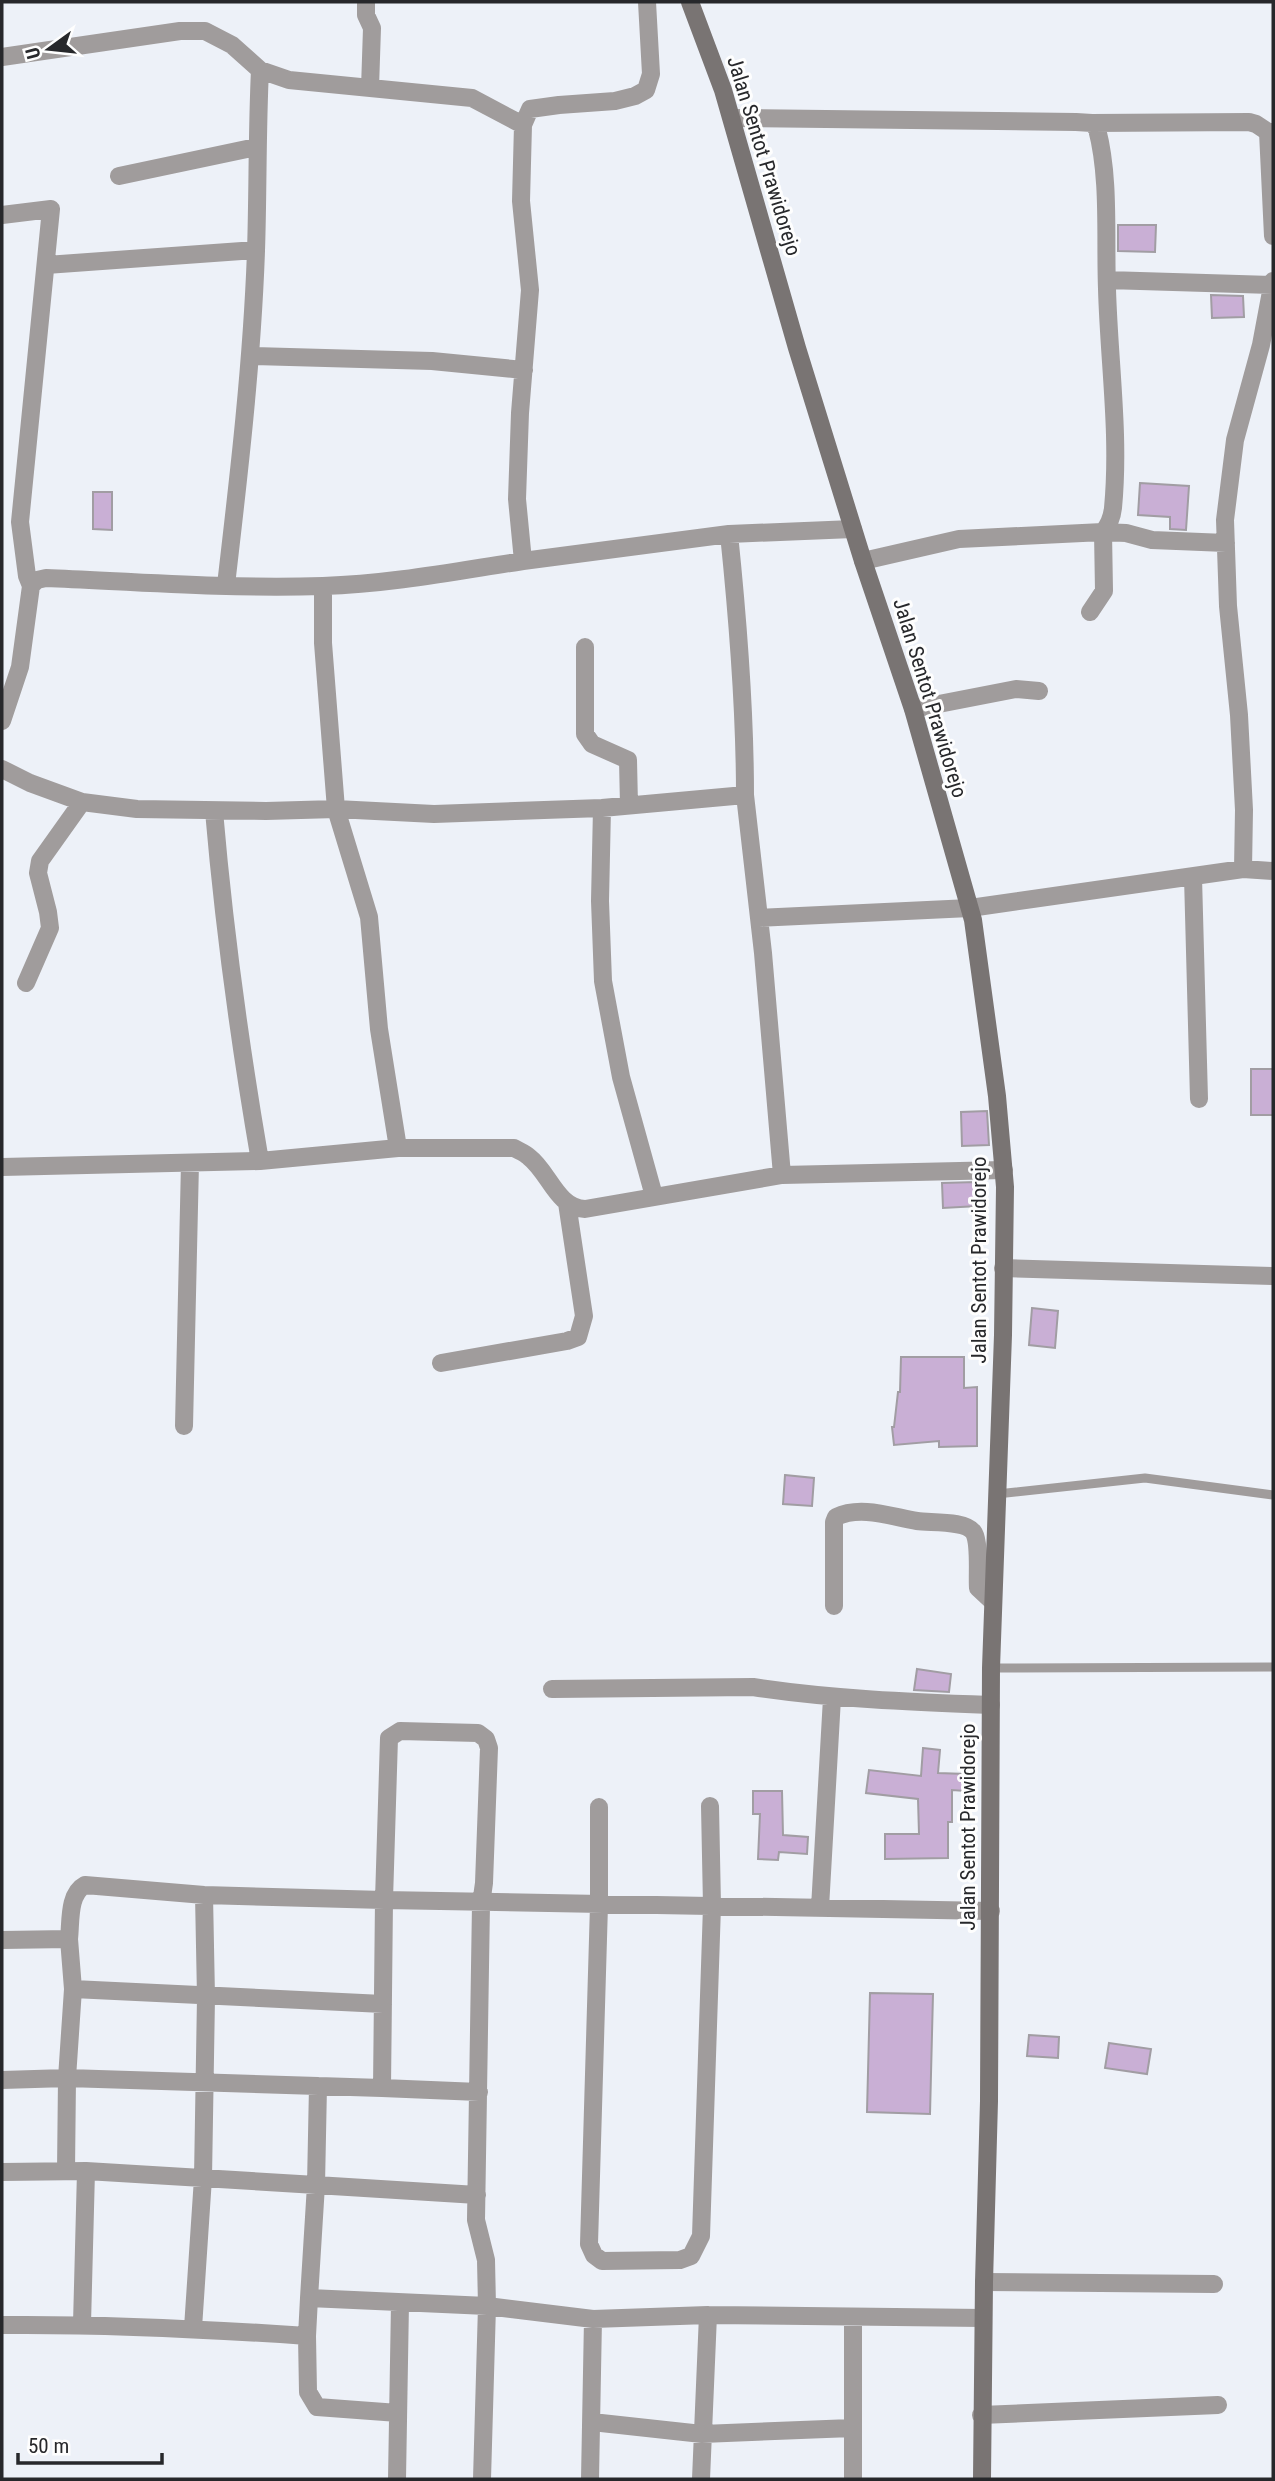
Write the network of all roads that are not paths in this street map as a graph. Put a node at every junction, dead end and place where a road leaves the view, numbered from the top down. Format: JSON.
{"nodes":[{"id":1,"x":366,"y":2,"type":"edge"},
{"id":2,"x":647,"y":2,"type":"edge"},
{"id":3,"x":690,"y":2,"type":"edge"},
{"id":4,"x":2,"y":57,"type":"edge"},
{"id":5,"x":260,"y":70,"type":"junction"},
{"id":6,"x":370,"y":88,"type":"junction"},
{"id":7,"x":732,"y":118,"type":"junction"},
{"id":8,"x":1091,"y":123,"type":"junction"},
{"id":9,"x":523,"y":125,"type":"junction"},
{"id":10,"x":1271,"y":132,"type":"edge"},
{"id":11,"x":256,"y":146,"type":"junction"},
{"id":12,"x":119,"y":176,"type":"dead end"},
{"id":13,"x":2,"y":215,"type":"edge"},
{"id":14,"x":1273,"y":236,"type":"edge"},
{"id":15,"x":256,"y":250,"type":"junction"},
{"id":16,"x":46,"y":265,"type":"junction"},
{"id":17,"x":1107,"y":280,"type":"junction"},
{"id":18,"x":1273,"y":283,"type":"edge"},
{"id":19,"x":250,"y":356,"type":"junction"},
{"id":20,"x":524,"y":370,"type":"junction"},
{"id":21,"x":853,"y":529,"type":"junction"},
{"id":22,"x":1103,"y":532,"type":"junction"},
{"id":23,"x":729,"y":534,"type":"junction"},
{"id":24,"x":1226,"y":543,"type":"junction"},
{"id":25,"x":523,"y":561,"type":"junction"},
{"id":26,"x":863,"y":561,"type":"junction"},
{"id":27,"x":226,"y":585,"type":"junction"},
{"id":28,"x":31,"y":586,"type":"junction"},
{"id":29,"x":323,"y":586,"type":"junction"},
{"id":30,"x":1090,"y":612,"type":"dead end"},
{"id":31,"x":585,"y":647,"type":"dead end"},
{"id":32,"x":1039,"y":691,"type":"dead end"},
{"id":33,"x":913,"y":709,"type":"junction"},
{"id":34,"x":2,"y":720,"type":"edge"},
{"id":35,"x":2,"y":769,"type":"edge"},
{"id":36,"x":745,"y":795,"type":"junction"},
{"id":37,"x":82,"y":802,"type":"junction"},
{"id":38,"x":629,"y":805,"type":"junction"},
{"id":39,"x":602,"y":808,"type":"junction"},
{"id":40,"x":335,"y":809,"type":"junction"},
{"id":41,"x":214,"y":811,"type":"junction"},
{"id":42,"x":1243,"y":869,"type":"junction"},
{"id":43,"x":1273,"y":871,"type":"edge"},
{"id":44,"x":1193,"y":877,"type":"junction"},
{"id":45,"x":970,"y":908,"type":"junction"},
{"id":46,"x":760,"y":918,"type":"junction"},
{"id":47,"x":26,"y":983,"type":"dead end"},
{"id":48,"x":1199,"y":1099,"type":"dead end"},
{"id":49,"x":398,"y":1148,"type":"junction"},
{"id":50,"x":260,"y":1161,"type":"junction"},
{"id":51,"x":190,"y":1163,"type":"junction"},
{"id":52,"x":2,"y":1167,"type":"edge"},
{"id":53,"x":1004,"y":1170,"type":"junction"},
{"id":54,"x":782,"y":1175,"type":"junction"},
{"id":55,"x":654,"y":1196,"type":"junction"},
{"id":56,"x":567,"y":1203,"type":"junction"},
{"id":57,"x":1003,"y":1268,"type":"junction"},
{"id":58,"x":1273,"y":1276,"type":"edge"},
{"id":59,"x":441,"y":1363,"type":"dead end"},
{"id":60,"x":184,"y":1426,"type":"dead end"},
{"id":61,"x":997,"y":1494,"type":"junction"},
{"id":62,"x":1273,"y":1495,"type":"edge"},
{"id":63,"x":993,"y":1602,"type":"junction"},
{"id":64,"x":834,"y":1606,"type":"dead end"},
{"id":65,"x":1273,"y":1667,"type":"edge"},
{"id":66,"x":991,"y":1668,"type":"junction"},
{"id":67,"x":552,"y":1689,"type":"dead end"},
{"id":68,"x":832,"y":1698,"type":"junction"},
{"id":69,"x":991,"y":1705,"type":"junction"},
{"id":70,"x":710,"y":1806,"type":"dead end"},
{"id":71,"x":599,"y":1807,"type":"dead end"},
{"id":72,"x":204,"y":1895,"type":"junction"},
{"id":73,"x":384,"y":1900,"type":"junction"},
{"id":74,"x":481,"y":1904,"type":"junction"},
{"id":75,"x":599,"y":1905,"type":"junction"},
{"id":76,"x":712,"y":1906,"type":"junction"},
{"id":77,"x":820,"y":1908,"type":"junction"},
{"id":78,"x":991,"y":1911,"type":"junction"},
{"id":79,"x":69,"y":1939,"type":"junction"},
{"id":80,"x":2,"y":1940,"type":"edge"},
{"id":81,"x":73,"y":1989,"type":"junction"},
{"id":82,"x":206,"y":1997,"type":"junction"},
{"id":83,"x":383,"y":2004,"type":"junction"},
{"id":84,"x":67,"y":2078,"type":"junction"},
{"id":85,"x":2,"y":2080,"type":"edge"},
{"id":86,"x":204,"y":2082,"type":"junction"},
{"id":87,"x":318,"y":2086,"type":"junction"},
{"id":88,"x":382,"y":2088,"type":"junction"},
{"id":89,"x":479,"y":2092,"type":"junction"},
{"id":90,"x":65,"y":2171,"type":"junction"},
{"id":91,"x":86,"y":2171,"type":"junction"},
{"id":92,"x":2,"y":2172,"type":"edge"},
{"id":93,"x":203,"y":2178,"type":"junction"},
{"id":94,"x":316,"y":2185,"type":"junction"},
{"id":95,"x":477,"y":2195,"type":"junction"},
{"id":96,"x":984,"y":2282,"type":"junction"},
{"id":97,"x":1214,"y":2284,"type":"dead end"},
{"id":98,"x":309,"y":2298,"type":"junction"},
{"id":99,"x":400,"y":2302,"type":"junction"},
{"id":100,"x":487,"y":2306,"type":"junction"},
{"id":101,"x":708,"y":2315,"type":"junction"},
{"id":102,"x":853,"y":2317,"type":"junction"},
{"id":103,"x":983,"y":2318,"type":"junction"},
{"id":104,"x":593,"y":2319,"type":"junction"},
{"id":105,"x":82,"y":2324,"type":"junction"},
{"id":106,"x":2,"y":2325,"type":"edge"},
{"id":107,"x":193,"y":2328,"type":"junction"},
{"id":108,"x":307,"y":2336,"type":"junction"},
{"id":109,"x":1218,"y":2405,"type":"dead end"},
{"id":110,"x":398,"y":2413,"type":"junction"},
{"id":111,"x":981,"y":2415,"type":"junction"},
{"id":112,"x":592,"y":2422,"type":"junction"},
{"id":113,"x":852,"y":2428,"type":"junction"},
{"id":114,"x":702,"y":2434,"type":"junction"},
{"id":115,"x":397,"y":2479,"type":"edge"},
{"id":116,"x":482,"y":2479,"type":"edge"},
{"id":117,"x":590,"y":2479,"type":"edge"},
{"id":118,"x":701,"y":2479,"type":"edge"},
{"id":119,"x":853,"y":2479,"type":"edge"},
{"id":120,"x":982,"y":2479,"type":"edge"}],
"edges":[{"from":1,"to":6,"type":"street"},
{"from":2,"to":9,"type":"street"},
{"from":3,"to":7,"type":"main road","name":"Jalan Sentot Prawidorejo"},
{"from":4,"to":5,"type":"street"},
{"from":5,"to":6,"type":"street"},
{"from":5,"to":11,"type":"street"},
{"from":6,"to":9,"type":"street"},
{"from":7,"to":8,"type":"street"},
{"from":7,"to":21,"type":"main road","name":"Jalan Sentot Prawidorejo"},
{"from":8,"to":10,"type":"street"},
{"from":8,"to":17,"type":"street"},
{"from":9,"to":20,"type":"street"},
{"from":10,"to":14,"type":"street"},
{"from":11,"to":12,"type":"street"},
{"from":11,"to":15,"type":"street"},
{"from":13,"to":16,"type":"street"},
{"from":15,"to":16,"type":"street"},
{"from":15,"to":19,"type":"street"},
{"from":16,"to":28,"type":"street"},
{"from":17,"to":18,"type":"street"},
{"from":17,"to":22,"type":"street"},
{"from":18,"to":24,"type":"street"},
{"from":19,"to":20,"type":"street"},
{"from":19,"to":27,"type":"street"},
{"from":20,"to":25,"type":"street"},
{"from":21,"to":23,"type":"street"},
{"from":21,"to":26,"type":"main road","name":"Jalan Sentot Prawidorejo"},
{"from":22,"to":24,"type":"street"},
{"from":22,"to":26,"type":"street"},
{"from":22,"to":30,"type":"street"},
{"from":23,"to":25,"type":"street"},
{"from":23,"to":36,"type":"street"},
{"from":24,"to":42,"type":"street"},
{"from":25,"to":29,"type":"street"},
{"from":26,"to":33,"type":"main road","name":"Jalan Sentot Prawidorejo"},
{"from":27,"to":28,"type":"street"},
{"from":27,"to":29,"type":"street"},
{"from":28,"to":34,"type":"street"},
{"from":29,"to":40,"type":"street"},
{"from":31,"to":38,"type":"street"},
{"from":32,"to":33,"type":"street"},
{"from":33,"to":45,"type":"main road","name":"Jalan Sentot Prawidorejo"},
{"from":35,"to":37,"type":"street"},
{"from":36,"to":38,"type":"street"},
{"from":36,"to":46,"type":"street"},
{"from":37,"to":41,"type":"street"},
{"from":37,"to":47,"type":"street"},
{"from":38,"to":39,"type":"street"},
{"from":39,"to":40,"type":"street"},
{"from":39,"to":55,"type":"street"},
{"from":40,"to":41,"type":"street"},
{"from":40,"to":49,"type":"street"},
{"from":41,"to":50,"type":"street"},
{"from":42,"to":43,"type":"street"},
{"from":42,"to":44,"type":"street"},
{"from":44,"to":45,"type":"street"},
{"from":44,"to":48,"type":"street"},
{"from":45,"to":46,"type":"street"},
{"from":45,"to":53,"type":"main road","name":"Jalan Sentot Prawidorejo"},
{"from":46,"to":54,"type":"street"},
{"from":49,"to":50,"type":"street"},
{"from":49,"to":56,"type":"street"},
{"from":50,"to":51,"type":"street"},
{"from":51,"to":52,"type":"street"},
{"from":51,"to":60,"type":"street"},
{"from":53,"to":54,"type":"street"},
{"from":53,"to":57,"type":"main road","name":"Jalan Sentot Prawidorejo"},
{"from":54,"to":55,"type":"street"},
{"from":55,"to":56,"type":"street"},
{"from":56,"to":59,"type":"street"},
{"from":57,"to":58,"type":"street"},
{"from":57,"to":61,"type":"main road","name":"Jalan Sentot Prawidorejo"},
{"from":61,"to":62,"type":"lane"},
{"from":61,"to":63,"type":"main road","name":"Jalan Sentot Prawidorejo"},
{"from":63,"to":64,"type":"street"},
{"from":63,"to":66,"type":"main road","name":"Jalan Sentot Prawidorejo"},
{"from":65,"to":66,"type":"lane"},
{"from":66,"to":69,"type":"main road","name":"Jalan Sentot Prawidorejo"},
{"from":67,"to":68,"type":"street"},
{"from":68,"to":69,"type":"street"},
{"from":68,"to":77,"type":"street"},
{"from":69,"to":78,"type":"main road","name":"Jalan Sentot Prawidorejo"},
{"from":70,"to":76,"type":"street"},
{"from":71,"to":75,"type":"street"},
{"from":72,"to":73,"type":"street"},
{"from":72,"to":79,"type":"street"},
{"from":72,"to":82,"type":"street"},
{"from":73,"to":74,"type":"street"},
{"from":73,"to":74,"type":"street"},
{"from":73,"to":83,"type":"street"},
{"from":74,"to":75,"type":"street"},
{"from":74,"to":89,"type":"street"},
{"from":75,"to":76,"type":"street"},
{"from":75,"to":76,"type":"street"},
{"from":76,"to":77,"type":"street"},
{"from":77,"to":78,"type":"street"},
{"from":78,"to":96,"type":"main road","name":"Jalan Sentot Prawidorejo"},
{"from":79,"to":80,"type":"street"},
{"from":79,"to":81,"type":"street"},
{"from":81,"to":82,"type":"street"},
{"from":81,"to":84,"type":"street"},
{"from":82,"to":83,"type":"street"},
{"from":82,"to":86,"type":"street"},
{"from":83,"to":88,"type":"street"},
{"from":84,"to":85,"type":"street"},
{"from":84,"to":86,"type":"street"},
{"from":84,"to":90,"type":"street"},
{"from":86,"to":87,"type":"street"},
{"from":86,"to":93,"type":"street"},
{"from":87,"to":88,"type":"street"},
{"from":87,"to":94,"type":"street"},
{"from":88,"to":89,"type":"street"},
{"from":89,"to":95,"type":"street"},
{"from":90,"to":91,"type":"street"},
{"from":90,"to":92,"type":"street"},
{"from":91,"to":93,"type":"street"},
{"from":91,"to":105,"type":"street"},
{"from":93,"to":94,"type":"street"},
{"from":93,"to":107,"type":"street"},
{"from":94,"to":95,"type":"street"},
{"from":94,"to":98,"type":"street"},
{"from":95,"to":100,"type":"street"},
{"from":96,"to":97,"type":"street"},
{"from":96,"to":103,"type":"main road","name":"Jalan Sentot Prawidorejo"},
{"from":98,"to":99,"type":"street"},
{"from":98,"to":108,"type":"street"},
{"from":99,"to":100,"type":"street"},
{"from":99,"to":110,"type":"street"},
{"from":100,"to":104,"type":"street"},
{"from":100,"to":116,"type":"street"},
{"from":101,"to":102,"type":"street"},
{"from":101,"to":104,"type":"street"},
{"from":101,"to":114,"type":"street"},
{"from":102,"to":103,"type":"street"},
{"from":102,"to":113,"type":"street"},
{"from":103,"to":111,"type":"main road","name":"Jalan Sentot Prawidorejo"},
{"from":104,"to":112,"type":"street"},
{"from":105,"to":106,"type":"street"},
{"from":105,"to":107,"type":"street"},
{"from":107,"to":108,"type":"street"},
{"from":108,"to":110,"type":"street"},
{"from":109,"to":111,"type":"street"},
{"from":110,"to":115,"type":"street"},
{"from":111,"to":120,"type":"main road","name":"Jalan Sentot Prawidorejo"},
{"from":112,"to":114,"type":"street"},
{"from":112,"to":117,"type":"street"},
{"from":113,"to":114,"type":"street"},
{"from":113,"to":119,"type":"street"},
{"from":114,"to":118,"type":"street"}]}
